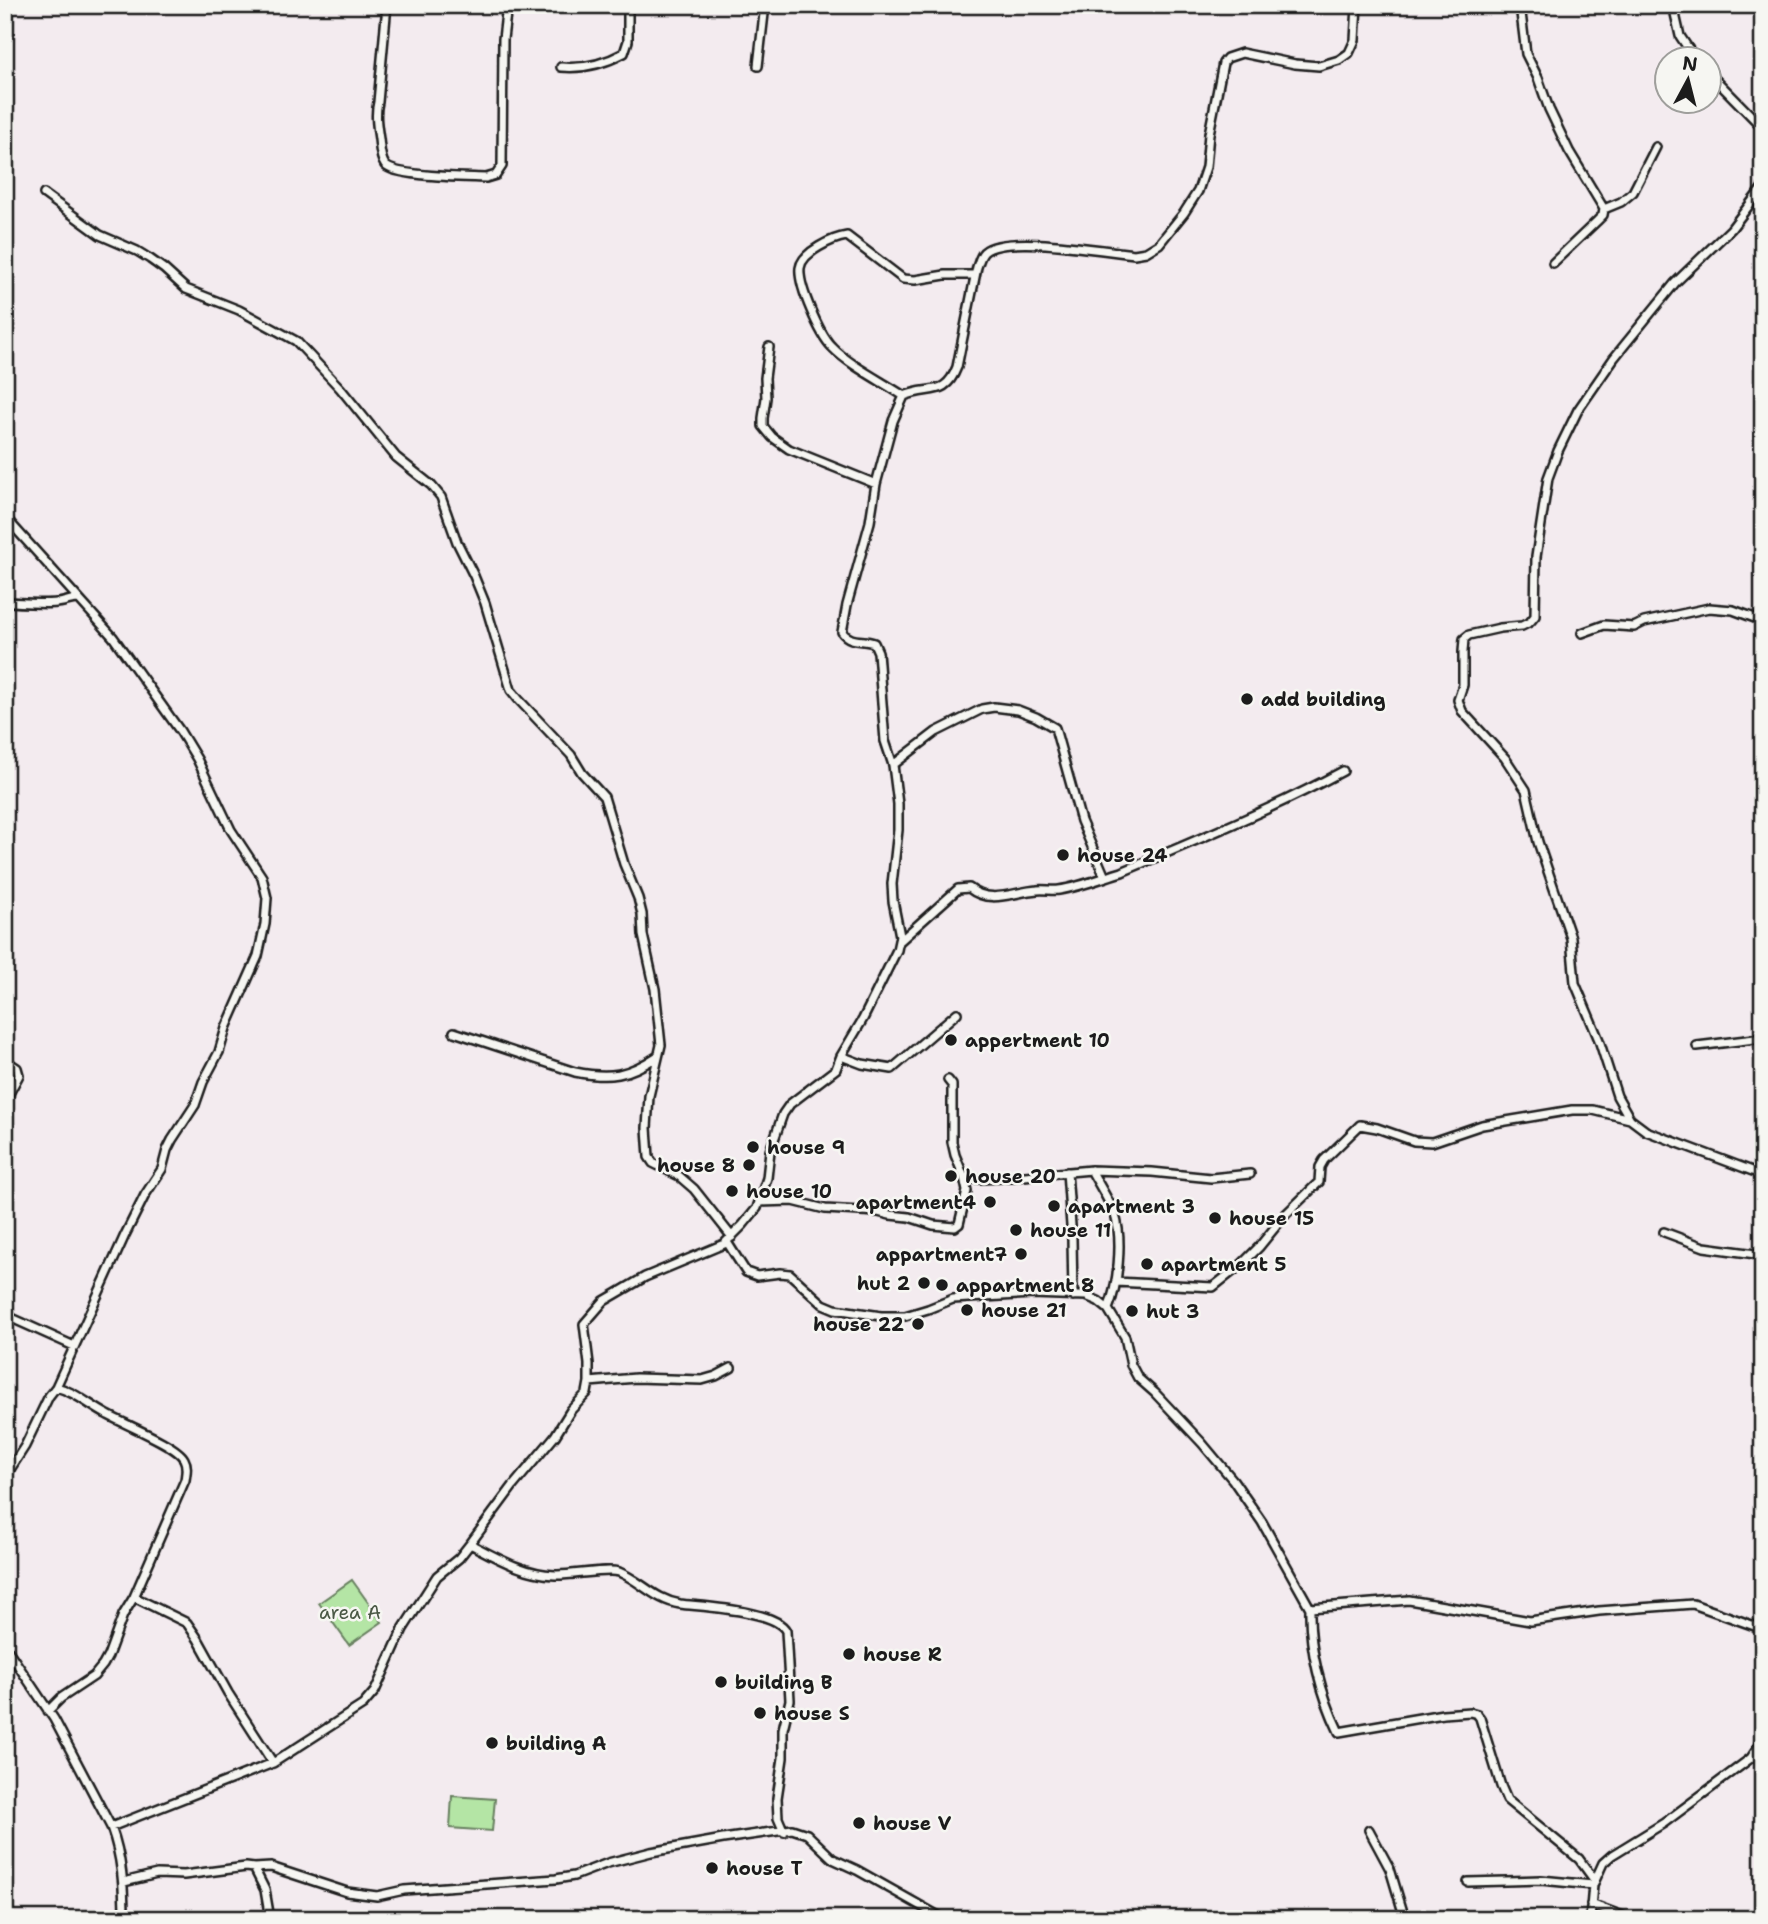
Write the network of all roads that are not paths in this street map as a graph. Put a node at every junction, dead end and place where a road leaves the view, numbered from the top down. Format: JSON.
{"nodes":[{"id":1,"x":387,"y":5,"type":"edge"},
{"id":2,"x":507,"y":5,"type":"edge"},
{"id":3,"x":628,"y":5,"type":"edge"},
{"id":4,"x":765,"y":5,"type":"edge"},
{"id":5,"x":1357,"y":5,"type":"edge"},
{"id":6,"x":1520,"y":5,"type":"edge"},
{"id":7,"x":1673,"y":5,"type":"edge"},
{"id":8,"x":1686,"y":46,"type":"edge"},
{"id":9,"x":758,"y":66,"type":"dead end"},
{"id":10,"x":561,"y":67,"type":"dead end"},
{"id":11,"x":1722,"y":85,"type":"edge"},
{"id":12,"x":1763,"y":128,"type":"edge"},
{"id":13,"x":1656,"y":147,"type":"dead end"},
{"id":14,"x":1763,"y":187,"type":"edge"},
{"id":15,"x":44,"y":194,"type":"dead end"},
{"id":16,"x":1604,"y":209,"type":"junction"},
{"id":17,"x":1553,"y":263,"type":"dead end"},
{"id":18,"x":975,"y":275,"type":"junction"},
{"id":19,"x":769,"y":347,"type":"dead end"},
{"id":20,"x":904,"y":396,"type":"junction"},
{"id":21,"x":876,"y":484,"type":"junction"},
{"id":22,"x":5,"y":517,"type":"edge"},
{"id":23,"x":78,"y":599,"type":"junction"},
{"id":24,"x":5,"y":601,"type":"edge"},
{"id":25,"x":1763,"y":621,"type":"edge"},
{"id":26,"x":1582,"y":633,"type":"dead end"},
{"id":27,"x":893,"y":765,"type":"junction"},
{"id":28,"x":1343,"y":771,"type":"dead end"},
{"id":29,"x":1105,"y":877,"type":"junction"},
{"id":30,"x":900,"y":942,"type":"junction"},
{"id":31,"x":957,"y":1013,"type":"dead end"},
{"id":32,"x":454,"y":1032,"type":"dead end"},
{"id":33,"x":1762,"y":1041,"type":"edge"},
{"id":34,"x":1697,"y":1046,"type":"dead end"},
{"id":35,"x":658,"y":1056,"type":"junction"},
{"id":36,"x":841,"y":1056,"type":"junction"},
{"id":37,"x":5,"y":1060,"type":"edge"},
{"id":38,"x":948,"y":1080,"type":"dead end"},
{"id":39,"x":5,"y":1101,"type":"edge"},
{"id":40,"x":1630,"y":1119,"type":"junction"},
{"id":41,"x":1091,"y":1170,"type":"junction"},
{"id":42,"x":1067,"y":1172,"type":"junction"},
{"id":43,"x":1250,"y":1174,"type":"dead end"},
{"id":44,"x":1763,"y":1175,"type":"edge"},
{"id":45,"x":964,"y":1177,"type":"junction"},
{"id":46,"x":759,"y":1202,"type":"junction"},
{"id":47,"x":1664,"y":1232,"type":"dead end"},
{"id":48,"x":730,"y":1240,"type":"junction"},
{"id":49,"x":1763,"y":1255,"type":"edge"},
{"id":50,"x":1116,"y":1282,"type":"junction"},
{"id":51,"x":1073,"y":1296,"type":"junction"},
{"id":52,"x":1108,"y":1309,"type":"junction"},
{"id":53,"x":5,"y":1315,"type":"edge"},
{"id":54,"x":74,"y":1346,"type":"junction"},
{"id":55,"x":731,"y":1368,"type":"dead end"},
{"id":56,"x":589,"y":1382,"type":"junction"},
{"id":57,"x":56,"y":1387,"type":"junction"},
{"id":58,"x":5,"y":1477,"type":"edge"},
{"id":59,"x":470,"y":1544,"type":"junction"},
{"id":60,"x":134,"y":1597,"type":"junction"},
{"id":61,"x":1310,"y":1608,"type":"junction"},
{"id":62,"x":1763,"y":1629,"type":"edge"},
{"id":63,"x":5,"y":1646,"type":"edge"},
{"id":64,"x":48,"y":1711,"type":"junction"},
{"id":65,"x":1763,"y":1734,"type":"edge"},
{"id":66,"x":273,"y":1763,"type":"junction"},
{"id":67,"x":111,"y":1827,"type":"junction"},
{"id":68,"x":1369,"y":1830,"type":"dead end"},
{"id":69,"x":784,"y":1832,"type":"junction"},
{"id":70,"x":254,"y":1868,"type":"junction"},
{"id":71,"x":124,"y":1882,"type":"junction"},
{"id":72,"x":1468,"y":1882,"type":"dead end"},
{"id":73,"x":1594,"y":1883,"type":"junction"},
{"id":74,"x":1591,"y":1904,"type":"junction"},
{"id":75,"x":124,"y":1919,"type":"edge"},
{"id":76,"x":270,"y":1919,"type":"edge"},
{"id":77,"x":944,"y":1919,"type":"edge"},
{"id":78,"x":1405,"y":1919,"type":"edge"},
{"id":79,"x":1590,"y":1919,"type":"edge"},
{"id":80,"x":1631,"y":1919,"type":"edge"}],
"edges":[{"from":1,"to":2,"type":"street"},
{"from":3,"to":10,"type":"street"},
{"from":4,"to":9,"type":"street"},
{"from":5,"to":18,"type":"street"},
{"from":6,"to":16,"type":"street"},
{"from":7,"to":8,"type":"street"},
{"from":11,"to":12,"type":"street"},
{"from":13,"to":16,"type":"street"},
{"from":14,"to":40,"type":"street"},
{"from":15,"to":35,"type":"street"},
{"from":16,"to":17,"type":"street"},
{"from":18,"to":20,"type":"street"},
{"from":18,"to":20,"type":"street"},
{"from":19,"to":21,"type":"street"},
{"from":20,"to":21,"type":"street"},
{"from":21,"to":27,"type":"street"},
{"from":22,"to":23,"type":"street"},
{"from":23,"to":24,"type":"street"},
{"from":23,"to":54,"type":"street"},
{"from":25,"to":26,"type":"street"},
{"from":27,"to":29,"type":"street"},
{"from":27,"to":30,"type":"street"},
{"from":28,"to":29,"type":"street"},
{"from":29,"to":30,"type":"street"},
{"from":30,"to":36,"type":"street"},
{"from":31,"to":36,"type":"street"},
{"from":32,"to":35,"type":"street"},
{"from":33,"to":34,"type":"street"},
{"from":35,"to":48,"type":"street"},
{"from":36,"to":46,"type":"street"},
{"from":37,"to":39,"type":"street"},
{"from":38,"to":45,"type":"street"},
{"from":40,"to":44,"type":"street"},
{"from":40,"to":50,"type":"street"},
{"from":41,"to":42,"type":"street"},
{"from":41,"to":43,"type":"street"},
{"from":41,"to":50,"type":"street"},
{"from":42,"to":45,"type":"street"},
{"from":42,"to":51,"type":"street"},
{"from":45,"to":46,"type":"street"},
{"from":46,"to":48,"type":"street"},
{"from":47,"to":49,"type":"street"},
{"from":48,"to":51,"type":"street"},
{"from":48,"to":56,"type":"street"},
{"from":50,"to":52,"type":"street"},
{"from":51,"to":52,"type":"street"},
{"from":52,"to":61,"type":"street"},
{"from":53,"to":54,"type":"street"},
{"from":54,"to":57,"type":"street"},
{"from":55,"to":56,"type":"street"},
{"from":56,"to":59,"type":"street"},
{"from":57,"to":58,"type":"street"},
{"from":57,"to":60,"type":"street"},
{"from":59,"to":66,"type":"street"},
{"from":59,"to":69,"type":"street"},
{"from":60,"to":64,"type":"street"},
{"from":60,"to":66,"type":"street"},
{"from":61,"to":62,"type":"street"},
{"from":61,"to":73,"type":"street"},
{"from":63,"to":64,"type":"street"},
{"from":64,"to":67,"type":"street"},
{"from":65,"to":73,"type":"street"},
{"from":66,"to":67,"type":"street"},
{"from":67,"to":71,"type":"street"},
{"from":68,"to":78,"type":"street"},
{"from":69,"to":70,"type":"street"},
{"from":69,"to":77,"type":"street"},
{"from":70,"to":71,"type":"street"},
{"from":70,"to":76,"type":"street"},
{"from":71,"to":75,"type":"street"},
{"from":72,"to":73,"type":"street"},
{"from":73,"to":74,"type":"street"},
{"from":74,"to":79,"type":"street"},
{"from":74,"to":80,"type":"street"}]}
